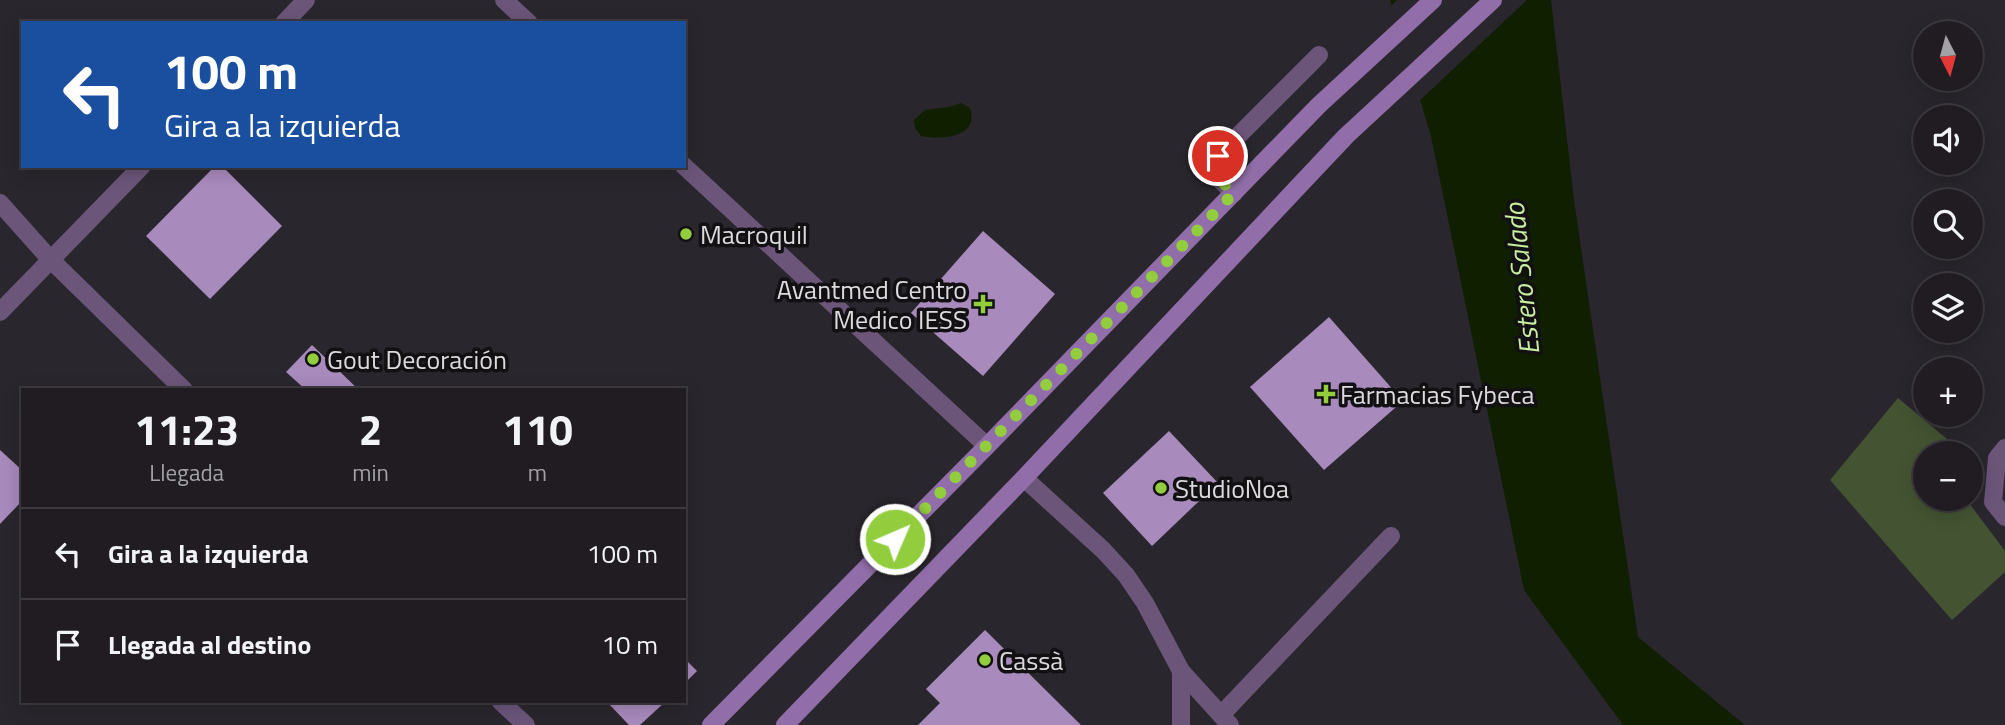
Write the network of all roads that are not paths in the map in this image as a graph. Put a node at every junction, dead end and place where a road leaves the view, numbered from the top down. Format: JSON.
{"nodes":[{"id":1,"x":306,"y":0,"type":"edge"},
{"id":2,"x":504,"y":0,"type":"edge"},
{"id":3,"x":1433,"y":0,"type":"edge"},
{"id":4,"x":1493,"y":0,"type":"edge"},
{"id":5,"x":286,"y":21,"type":"edge"},
{"id":6,"x":527,"y":21,"type":"edge"},
{"id":7,"x":1319,"y":54,"type":"dead end"},
{"id":8,"x":140,"y":168,"type":"edge"},
{"id":9,"x":686,"y":168,"type":"edge"},
{"id":10,"x":1234,"y":193,"type":"junction"},
{"id":11,"x":0,"y":204,"type":"edge"},
{"id":12,"x":50,"y":259,"type":"junction"},
{"id":13,"x":0,"y":312,"type":"edge"},
{"id":14,"x":182,"y":388,"type":"edge"},
{"id":15,"x":987,"y":446,"type":"junction"},
{"id":16,"x":2005,"y":447,"type":"edge"},
{"id":17,"x":1024,"y":478,"type":"junction"},
{"id":18,"x":2005,"y":517,"type":"edge"},
{"id":19,"x":1391,"y":536,"type":"dead end"},
{"id":20,"x":1181,"y":671,"type":"junction"},
{"id":21,"x":502,"y":703,"type":"edge"},
{"id":22,"x":1225,"y":720,"type":"edge"},
{"id":23,"x":526,"y":725,"type":"edge"},
{"id":24,"x":711,"y":725,"type":"edge"},
{"id":25,"x":785,"y":725,"type":"edge"},
{"id":26,"x":1181,"y":725,"type":"edge"}],
"edges":[{"from":1,"to":5,"type":"street"},
{"from":2,"to":6,"type":"street"},
{"from":3,"to":10,"type":"main road"},
{"from":4,"to":17,"type":"main road"},
{"from":7,"to":10,"type":"street"},
{"from":8,"to":12,"type":"street"},
{"from":9,"to":15,"type":"street"},
{"from":10,"to":15,"type":"main road"},
{"from":11,"to":12,"type":"street"},
{"from":12,"to":13,"type":"street"},
{"from":12,"to":14,"type":"street"},
{"from":15,"to":24,"type":"main road"},
{"from":16,"to":18,"type":"street"},
{"from":17,"to":20,"type":"street"},
{"from":17,"to":25,"type":"main road"},
{"from":19,"to":22,"type":"street"},
{"from":20,"to":22,"type":"street"},
{"from":20,"to":26,"type":"street"},
{"from":21,"to":23,"type":"street"}]}
